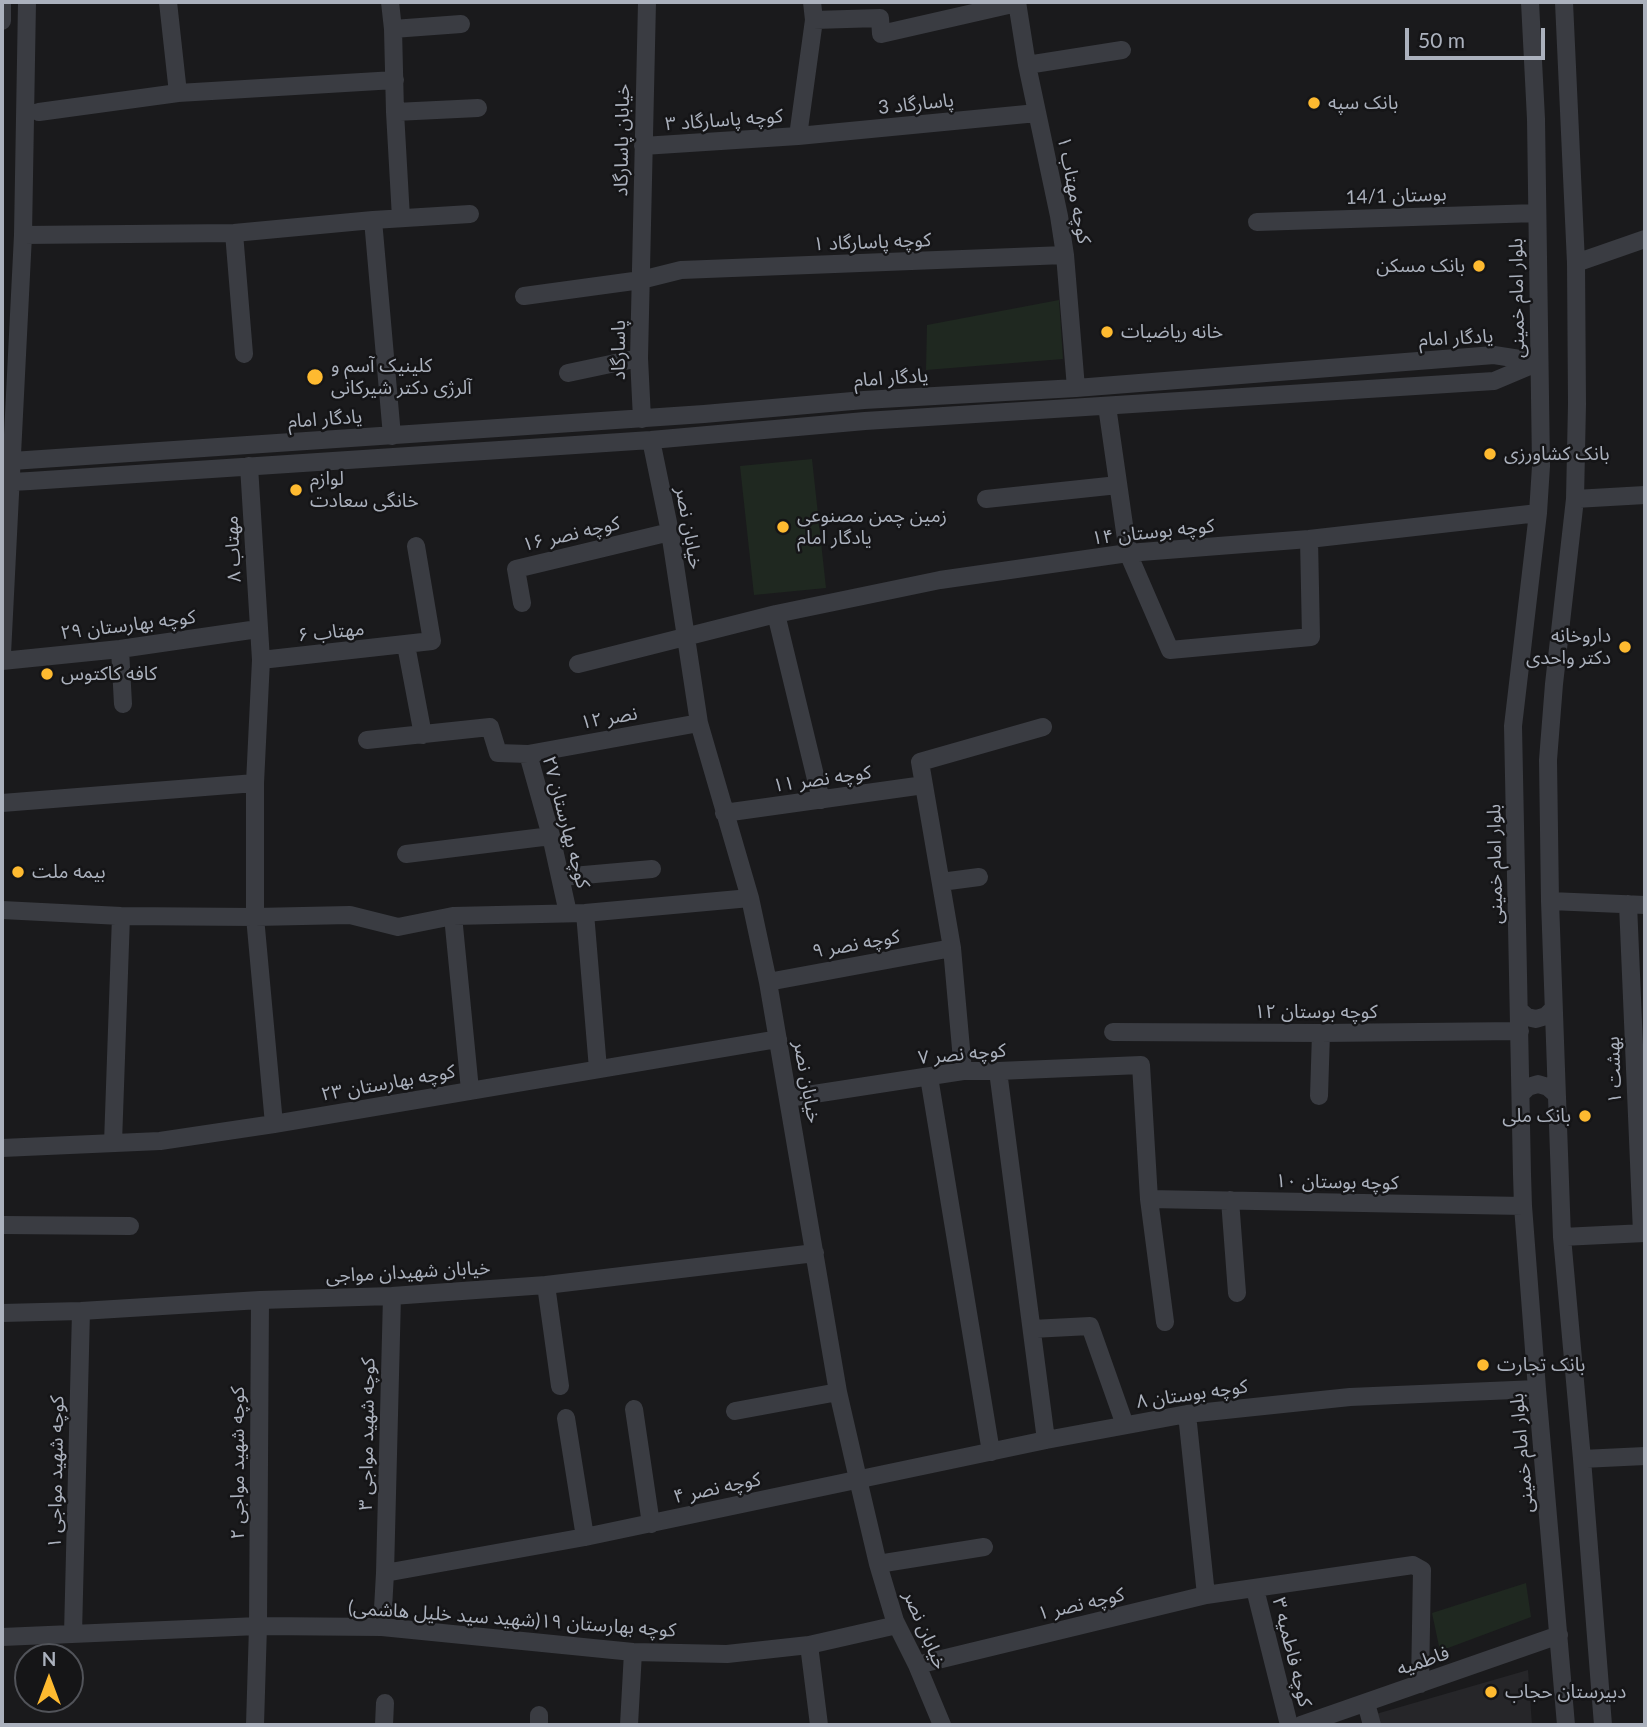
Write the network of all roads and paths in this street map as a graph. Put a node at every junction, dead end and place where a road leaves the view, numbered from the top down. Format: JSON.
{"nodes":[{"id":1,"x":2,"y":2,"type":"edge"},
{"id":2,"x":27,"y":2,"type":"edge"},
{"id":3,"x":168,"y":2,"type":"edge"},
{"id":4,"x":390,"y":2,"type":"edge"},
{"id":5,"x":647,"y":2,"type":"edge"},
{"id":6,"x":1017,"y":2,"type":"edge"},
{"id":7,"x":1530,"y":2,"type":"edge"},
{"id":8,"x":1564,"y":2,"type":"edge"},
{"id":9,"x":813,"y":11,"type":"edge"},
{"id":10,"x":2,"y":21,"type":"edge"},
{"id":11,"x":461,"y":24,"type":"dead end"},
{"id":12,"x":393,"y":29,"type":"junction"},
{"id":13,"x":1122,"y":50,"type":"dead end"},
{"id":14,"x":1027,"y":65,"type":"junction"},
{"id":15,"x":395,"y":80,"type":"junction"},
{"id":16,"x":178,"y":93,"type":"junction"},
{"id":17,"x":478,"y":108,"type":"dead end"},
{"id":18,"x":39,"y":112,"type":"dead end"},
{"id":19,"x":395,"y":113,"type":"junction"},
{"id":20,"x":1037,"y":113,"type":"junction"},
{"id":21,"x":798,"y":136,"type":"junction"},
{"id":22,"x":643,"y":146,"type":"junction"},
{"id":23,"x":1537,"y":213,"type":"junction"},
{"id":24,"x":470,"y":214,"type":"dead end"},
{"id":25,"x":401,"y":218,"type":"junction"},
{"id":26,"x":373,"y":220,"type":"junction"},
{"id":27,"x":1257,"y":222,"type":"dead end"},
{"id":28,"x":234,"y":233,"type":"junction"},
{"id":29,"x":23,"y":235,"type":"junction"},
{"id":30,"x":1645,"y":239,"type":"edge"},
{"id":31,"x":1065,"y":255,"type":"junction"},
{"id":32,"x":1576,"y":262,"type":"junction"},
{"id":33,"x":641,"y":280,"type":"junction"},
{"id":34,"x":524,"y":296,"type":"dead end"},
{"id":35,"x":244,"y":354,"type":"dead end"},
{"id":36,"x":639,"y":358,"type":"junction"},
{"id":37,"x":1539,"y":362,"type":"junction"},
{"id":38,"x":568,"y":373,"type":"dead end"},
{"id":39,"x":1076,"y":388,"type":"junction"},
{"id":40,"x":864,"y":400,"type":"junction"},
{"id":41,"x":1107,"y":406,"type":"junction"},
{"id":42,"x":642,"y":419,"type":"junction"},
{"id":43,"x":865,"y":421,"type":"junction"},
{"id":44,"x":392,"y":436,"type":"junction"},
{"id":45,"x":651,"y":440,"type":"junction"},
{"id":46,"x":53,"y":458,"type":"junction"},
{"id":47,"x":7,"y":463,"type":"edge"},
{"id":48,"x":249,"y":466,"type":"junction"},
{"id":49,"x":54,"y":479,"type":"junction"},
{"id":50,"x":6,"y":480,"type":"edge"},
{"id":51,"x":1118,"y":485,"type":"junction"},
{"id":52,"x":1645,"y":495,"type":"edge"},
{"id":53,"x":986,"y":499,"type":"dead end"},
{"id":54,"x":1575,"y":499,"type":"junction"},
{"id":55,"x":1538,"y":513,"type":"junction"},
{"id":56,"x":670,"y":533,"type":"junction"},
{"id":57,"x":1309,"y":539,"type":"junction"},
{"id":58,"x":416,"y":546,"type":"dead end"},
{"id":59,"x":1128,"y":553,"type":"junction"},
{"id":60,"x":522,"y":603,"type":"dead end"},
{"id":61,"x":776,"y":614,"type":"junction"},
{"id":62,"x":258,"y":629,"type":"junction"},
{"id":63,"x":685,"y":636,"type":"junction"},
{"id":64,"x":406,"y":645,"type":"junction"},
{"id":65,"x":120,"y":649,"type":"junction"},
{"id":66,"x":2,"y":654,"type":"edge"},
{"id":67,"x":261,"y":660,"type":"junction"},
{"id":68,"x":2,"y":661,"type":"edge"},
{"id":69,"x":578,"y":664,"type":"dead end"},
{"id":70,"x":123,"y":704,"type":"dead end"},
{"id":71,"x":699,"y":723,"type":"junction"},
{"id":72,"x":1043,"y":727,"type":"dead end"},
{"id":73,"x":423,"y":735,"type":"junction"},
{"id":74,"x":367,"y":740,"type":"dead end"},
{"id":75,"x":528,"y":754,"type":"junction"},
{"id":76,"x":255,"y":783,"type":"junction"},
{"id":77,"x":924,"y":785,"type":"junction"},
{"id":78,"x":821,"y":800,"type":"junction"},
{"id":79,"x":2,"y":803,"type":"edge"},
{"id":80,"x":724,"y":813,"type":"junction"},
{"id":81,"x":551,"y":836,"type":"junction"},
{"id":82,"x":406,"y":854,"type":"dead end"},
{"id":83,"x":652,"y":869,"type":"dead end"},
{"id":84,"x":561,"y":877,"type":"junction"},
{"id":85,"x":979,"y":877,"type":"dead end"},
{"id":86,"x":941,"y":882,"type":"junction"},
{"id":87,"x":750,"y":898,"type":"junction"},
{"id":88,"x":1549,"y":901,"type":"junction"},
{"id":89,"x":1636,"y":905,"type":"edge"},
{"id":90,"x":2,"y":909,"type":"edge"},
{"id":91,"x":577,"y":913,"type":"junction"},
{"id":92,"x":121,"y":916,"type":"junction"},
{"id":93,"x":453,"y":916,"type":"junction"},
{"id":94,"x":255,"y":917,"type":"junction"},
{"id":95,"x":952,"y":948,"type":"junction"},
{"id":96,"x":768,"y":982,"type":"junction"},
{"id":97,"x":1553,"y":1009,"type":"junction"},
{"id":98,"x":1519,"y":1010,"type":"junction"},
{"id":99,"x":1520,"y":1031,"type":"junction"},
{"id":100,"x":1112,"y":1032,"type":"dead end"},
{"id":101,"x":1321,"y":1033,"type":"junction"},
{"id":102,"x":778,"y":1039,"type":"junction"},
{"id":103,"x":598,"y":1069,"type":"junction"},
{"id":104,"x":963,"y":1071,"type":"junction"},
{"id":105,"x":998,"y":1071,"type":"junction"},
{"id":106,"x":929,"y":1077,"type":"junction"},
{"id":107,"x":470,"y":1090,"type":"junction"},
{"id":108,"x":1521,"y":1094,"type":"junction"},
{"id":109,"x":1556,"y":1094,"type":"junction"},
{"id":110,"x":1319,"y":1096,"type":"dead end"},
{"id":111,"x":788,"y":1098,"type":"junction"},
{"id":112,"x":274,"y":1124,"type":"junction"},
{"id":113,"x":113,"y":1143,"type":"junction"},
{"id":114,"x":2,"y":1148,"type":"edge"},
{"id":115,"x":1149,"y":1199,"type":"junction"},
{"id":116,"x":1230,"y":1200,"type":"junction"},
{"id":117,"x":1523,"y":1206,"type":"junction"},
{"id":118,"x":2,"y":1225,"type":"edge"},
{"id":119,"x":130,"y":1226,"type":"dead end"},
{"id":120,"x":1643,"y":1233,"type":"edge"},
{"id":121,"x":1562,"y":1237,"type":"junction"},
{"id":122,"x":815,"y":1253,"type":"junction"},
{"id":123,"x":546,"y":1285,"type":"junction"},
{"id":124,"x":1237,"y":1293,"type":"dead end"},
{"id":125,"x":392,"y":1296,"type":"junction"},
{"id":126,"x":260,"y":1300,"type":"junction"},
{"id":127,"x":81,"y":1311,"type":"junction"},
{"id":128,"x":2,"y":1313,"type":"edge"},
{"id":129,"x":1165,"y":1322,"type":"dead end"},
{"id":130,"x":1032,"y":1329,"type":"junction"},
{"id":131,"x":560,"y":1386,"type":"dead end"},
{"id":132,"x":1537,"y":1389,"type":"junction"},
{"id":133,"x":838,"y":1392,"type":"junction"},
{"id":134,"x":634,"y":1409,"type":"dead end"},
{"id":135,"x":735,"y":1411,"type":"dead end"},
{"id":136,"x":1187,"y":1414,"type":"junction"},
{"id":137,"x":566,"y":1418,"type":"dead end"},
{"id":138,"x":1125,"y":1425,"type":"junction"},
{"id":139,"x":1046,"y":1440,"type":"junction"},
{"id":140,"x":991,"y":1452,"type":"junction"},
{"id":141,"x":1645,"y":1456,"type":"edge"},
{"id":142,"x":1582,"y":1459,"type":"junction"},
{"id":143,"x":858,"y":1479,"type":"junction"},
{"id":144,"x":651,"y":1524,"type":"junction"},
{"id":145,"x":585,"y":1537,"type":"junction"},
{"id":146,"x":984,"y":1546,"type":"dead end"},
{"id":147,"x":878,"y":1564,"type":"junction"},
{"id":148,"x":385,"y":1573,"type":"junction"},
{"id":149,"x":1255,"y":1589,"type":"junction"},
{"id":150,"x":1206,"y":1595,"type":"junction"},
{"id":151,"x":897,"y":1625,"type":"junction"},
{"id":152,"x":258,"y":1626,"type":"junction"},
{"id":153,"x":382,"y":1627,"type":"junction"},
{"id":154,"x":73,"y":1634,"type":"junction"},
{"id":155,"x":1559,"y":1635,"type":"junction"},
{"id":156,"x":2,"y":1637,"type":"edge"},
{"id":157,"x":809,"y":1645,"type":"junction"},
{"id":158,"x":633,"y":1652,"type":"junction"},
{"id":159,"x":917,"y":1665,"type":"junction"},
{"id":160,"x":1420,"y":1685,"type":"junction"},
{"id":161,"x":385,"y":1703,"type":"dead end"},
{"id":162,"x":1366,"y":1703,"type":"junction"},
{"id":163,"x":255,"y":1725,"type":"edge"},
{"id":164,"x":384,"y":1725,"type":"edge"},
{"id":165,"x":629,"y":1725,"type":"edge"},
{"id":166,"x":819,"y":1725,"type":"edge"},
{"id":167,"x":942,"y":1725,"type":"edge"},
{"id":168,"x":1289,"y":1725,"type":"edge"},
{"id":169,"x":1301,"y":1725,"type":"edge"},
{"id":170,"x":1372,"y":1725,"type":"edge"},
{"id":171,"x":1566,"y":1725,"type":"edge"},
{"id":172,"x":1603,"y":1725,"type":"edge"}],
"edges":[{"from":1,"to":10,"type":"street"},
{"from":2,"to":29,"type":"street"},
{"from":3,"to":16,"type":"street"},
{"from":4,"to":12,"type":"street"},
{"from":5,"to":22,"type":"street","name":"خیابان پاسارگاد"},
{"from":6,"to":9,"type":"street"},
{"from":6,"to":14,"type":"street","name":"کوچه مهتاب ۱"},
{"from":7,"to":23,"type":"street","name":"بلوار امام خمینی"},
{"from":8,"to":32,"type":"street"},
{"from":9,"to":21,"type":"street","name":"کوچه پاسارگاد ۳"},
{"from":11,"to":12,"type":"street"},
{"from":12,"to":15,"type":"street"},
{"from":13,"to":14,"type":"street"},
{"from":14,"to":20,"type":"street","name":"کوچه مهتاب ۱"},
{"from":15,"to":16,"type":"street"},
{"from":15,"to":19,"type":"street"},
{"from":16,"to":18,"type":"street"},
{"from":17,"to":19,"type":"street"},
{"from":19,"to":25,"type":"street"},
{"from":20,"to":21,"type":"street","name":"پاسارگاد 3"},
{"from":20,"to":31,"type":"street","name":"کوچه مهتاب ۱"},
{"from":21,"to":22,"type":"street","name":"کوچه پاسارگاد ۳"},
{"from":22,"to":33,"type":"street","name":"خیابان پاسارگاد"},
{"from":23,"to":27,"type":"street","name":"بوستان 14/1"},
{"from":23,"to":37,"type":"street","name":"بلوار امام خمینی"},
{"from":24,"to":25,"type":"street"},
{"from":25,"to":26,"type":"street"},
{"from":26,"to":28,"type":"street"},
{"from":26,"to":44,"type":"street"},
{"from":28,"to":29,"type":"street"},
{"from":28,"to":35,"type":"street"},
{"from":29,"to":47,"type":"street"},
{"from":30,"to":32,"type":"street"},
{"from":31,"to":33,"type":"street","name":"کوچه پاسارگاد ۱"},
{"from":31,"to":39,"type":"street","name":"کوچه مهتاب ۱"},
{"from":32,"to":54,"type":"street"},
{"from":33,"to":34,"type":"street","name":"کوچه پاسارگاد ۱"},
{"from":33,"to":36,"type":"street","name":"پاسارگاد"},
{"from":36,"to":38,"type":"street"},
{"from":36,"to":42,"type":"street","name":"پاسارگاد"},
{"from":37,"to":39,"type":"street","name":"یادگار امام"},
{"from":37,"to":41,"type":"street"},
{"from":37,"to":55,"type":"street","name":"بلوار امام خمینی"},
{"from":39,"to":40,"type":"street","name":"یادگار امام"},
{"from":40,"to":42,"type":"street","name":"یادگار امام"},
{"from":40,"to":43,"type":"street"},
{"from":41,"to":43,"type":"street"},
{"from":41,"to":51,"type":"street"},
{"from":42,"to":44,"type":"street","name":"یادگار امام"},
{"from":43,"to":45,"type":"street"},
{"from":44,"to":46,"type":"street","name":"یادگار امام"},
{"from":45,"to":48,"type":"street"},
{"from":45,"to":56,"type":"street","name":"خیابان نصر"},
{"from":46,"to":47,"type":"street","name":"یادگار امام"},
{"from":46,"to":49,"type":"street"},
{"from":47,"to":50,"type":"street"},
{"from":48,"to":49,"type":"street"},
{"from":48,"to":62,"type":"street","name":"مهتاب ۸"},
{"from":49,"to":50,"type":"street"},
{"from":50,"to":66,"type":"street"},
{"from":51,"to":53,"type":"street"},
{"from":51,"to":59,"type":"street"},
{"from":52,"to":54,"type":"street"},
{"from":54,"to":88,"type":"street"},
{"from":55,"to":57,"type":"street","name":"کوچه بوستان ۱۴"},
{"from":55,"to":98,"type":"street","name":"بلوار امام خمینی"},
{"from":56,"to":60,"type":"street","name":"کوچه نصر ۱۶"},
{"from":56,"to":63,"type":"street","name":"خیابان نصر"},
{"from":57,"to":59,"type":"street","name":"کوچه بوستان ۱۴"},
{"from":57,"to":59,"type":"street"},
{"from":58,"to":64,"type":"street","name":"مهتاب ۶"},
{"from":59,"to":61,"type":"street","name":"کوچه بوستان ۱۴"},
{"from":61,"to":63,"type":"street","name":"کوچه بوستان ۱۴"},
{"from":61,"to":78,"type":"street"},
{"from":62,"to":65,"type":"street","name":"کوچه بهارستان ۲۹"},
{"from":62,"to":67,"type":"street","name":"مهتاب ۸"},
{"from":63,"to":69,"type":"street","name":"کوچه بوستان ۱۴"},
{"from":63,"to":71,"type":"street","name":"خیابان نصر"},
{"from":64,"to":67,"type":"street","name":"مهتاب ۶"},
{"from":64,"to":73,"type":"street"},
{"from":65,"to":68,"type":"street","name":"کوچه بهارستان ۲۹"},
{"from":65,"to":70,"type":"street"},
{"from":67,"to":76,"type":"street","name":"مهتاب ۸"},
{"from":71,"to":75,"type":"street","name":"نصر ۱۲"},
{"from":71,"to":80,"type":"street","name":"خیابان نصر"},
{"from":72,"to":77,"type":"street"},
{"from":73,"to":74,"type":"street","name":"کوچه بهارستان ۲۷"},
{"from":73,"to":75,"type":"street","name":"کوچه بهارستان ۲۷"},
{"from":75,"to":81,"type":"street","name":"کوچه بهارستان ۲۷"},
{"from":76,"to":79,"type":"street"},
{"from":76,"to":94,"type":"street","name":"مهتاب ۸"},
{"from":77,"to":78,"type":"street","name":"کوچه نصر ۱۱"},
{"from":77,"to":86,"type":"street"},
{"from":78,"to":80,"type":"street","name":"کوچه نصر ۱۱"},
{"from":80,"to":87,"type":"street","name":"خیابان نصر"},
{"from":81,"to":82,"type":"street"},
{"from":81,"to":84,"type":"street","name":"کوچه بهارستان ۲۷"},
{"from":83,"to":84,"type":"street"},
{"from":84,"to":91,"type":"street","name":"کوچه بهارستان ۲۷"},
{"from":85,"to":86,"type":"street"},
{"from":86,"to":95,"type":"street"},
{"from":87,"to":91,"type":"street"},
{"from":87,"to":96,"type":"street","name":"خیابان نصر"},
{"from":88,"to":89,"type":"street"},
{"from":88,"to":97,"type":"street"},
{"from":89,"to":120,"type":"street","name":"بهشت ۱"},
{"from":90,"to":92,"type":"street"},
{"from":91,"to":93,"type":"street"},
{"from":91,"to":103,"type":"street","name":"کوچه بهارستان ۲۷"},
{"from":92,"to":94,"type":"street"},
{"from":92,"to":113,"type":"street"},
{"from":93,"to":94,"type":"street"},
{"from":93,"to":107,"type":"street"},
{"from":94,"to":112,"type":"street","name":"مهتاب ۸"},
{"from":95,"to":96,"type":"street","name":"کوچه نصر ۹"},
{"from":95,"to":104,"type":"street"},
{"from":96,"to":102,"type":"street","name":"خیابان نصر"},
{"from":97,"to":98,"type":"street"},
{"from":97,"to":109,"type":"street"},
{"from":98,"to":99,"type":"street","name":"بلوار امام خمینی"},
{"from":99,"to":101,"type":"street","name":"کوچه بوستان ۱۲"},
{"from":99,"to":108,"type":"street","name":"بلوار امام خمینی"},
{"from":100,"to":101,"type":"street","name":"کوچه بوستان ۱۲"},
{"from":101,"to":110,"type":"street"},
{"from":102,"to":103,"type":"street","name":"کوچه بهارستان ۲۳"},
{"from":102,"to":111,"type":"street","name":"خیابان نصر"},
{"from":103,"to":107,"type":"street","name":"کوچه بهارستان ۲۳"},
{"from":104,"to":105,"type":"street","name":"کوچه نصر ۷"},
{"from":104,"to":106,"type":"street","name":"کوچه نصر ۷"},
{"from":105,"to":115,"type":"street","name":"کوچه نصر ۷"},
{"from":105,"to":130,"type":"street"},
{"from":106,"to":111,"type":"street","name":"کوچه نصر ۷"},
{"from":106,"to":140,"type":"street"},
{"from":107,"to":112,"type":"street","name":"کوچه بهارستان ۲۳"},
{"from":108,"to":109,"type":"street"},
{"from":108,"to":117,"type":"street","name":"بلوار امام خمینی"},
{"from":109,"to":121,"type":"street"},
{"from":111,"to":122,"type":"street","name":"خیابان نصر"},
{"from":112,"to":113,"type":"street","name":"کوچه بهارستان ۲۳"},
{"from":113,"to":114,"type":"street","name":"کوچه بهارستان ۲۳"},
{"from":115,"to":116,"type":"street","name":"کوچه بوستان ۱۰"},
{"from":115,"to":129,"type":"street"},
{"from":116,"to":117,"type":"street","name":"کوچه بوستان ۱۰"},
{"from":116,"to":124,"type":"street"},
{"from":117,"to":132,"type":"street","name":"بلوار امام خمینی"},
{"from":118,"to":119,"type":"street"},
{"from":120,"to":121,"type":"street"},
{"from":121,"to":142,"type":"street"},
{"from":122,"to":123,"type":"street","name":"خیابان شهیدان مواجی"},
{"from":122,"to":133,"type":"street","name":"خیابان نصر"},
{"from":123,"to":125,"type":"street","name":"خیابان شهیدان مواجی"},
{"from":123,"to":131,"type":"street"},
{"from":125,"to":126,"type":"street","name":"خیابان شهیدان مواجی"},
{"from":125,"to":148,"type":"street","name":"کوچه شهید مواجی ۳"},
{"from":126,"to":127,"type":"street","name":"خیابان شهیدان مواجی"},
{"from":126,"to":152,"type":"street","name":"کوچه شهید مواجی ۲"},
{"from":127,"to":128,"type":"street","name":"خیابان شهیدان مواجی"},
{"from":127,"to":154,"type":"street","name":"کوچه شهید مواجی ۱"},
{"from":130,"to":138,"type":"street"},
{"from":130,"to":139,"type":"street"},
{"from":132,"to":136,"type":"street","name":"کوچه بوستان ۸"},
{"from":132,"to":155,"type":"street","name":"بلوار امام خمینی"},
{"from":133,"to":135,"type":"street"},
{"from":133,"to":143,"type":"street","name":"خیابان نصر"},
{"from":134,"to":144,"type":"street"},
{"from":136,"to":138,"type":"street","name":"کوچه بوستان ۸"},
{"from":136,"to":150,"type":"street"},
{"from":137,"to":145,"type":"street"},
{"from":138,"to":139,"type":"street","name":"کوچه بوستان ۸"},
{"from":139,"to":140,"type":"street","name":"کوچه بوستان ۸"},
{"from":140,"to":143,"type":"street","name":"کوچه بوستان ۸"},
{"from":141,"to":142,"type":"street"},
{"from":142,"to":172,"type":"street"},
{"from":143,"to":144,"type":"street","name":"کوچه نصر ۴"},
{"from":143,"to":147,"type":"street","name":"خیابان نصر"},
{"from":144,"to":145,"type":"street","name":"کوچه نصر ۴"},
{"from":145,"to":148,"type":"street","name":"کوچه نصر ۴"},
{"from":146,"to":147,"type":"street"},
{"from":147,"to":151,"type":"street","name":"خیابان نصر"},
{"from":148,"to":153,"type":"street","name":"کوچه شهید مواجی ۳"},
{"from":149,"to":150,"type":"street","name":"کوچه نصر ۱"},
{"from":149,"to":160,"type":"street","name":"کوچه نصر ۱"},
{"from":149,"to":168,"type":"street","name":"کوچه فاطمیه ۳"},
{"from":150,"to":159,"type":"street","name":"کوچه نصر ۱"},
{"from":151,"to":157,"type":"street","name":"کوچه بهارستان ۱۹(شهید سید خلیل هاشمی)"},
{"from":151,"to":159,"type":"street","name":"خیابان نصر"},
{"from":152,"to":153,"type":"street","name":"کوچه بهارستان ۱۹(شهید سید خلیل هاشمی)"},
{"from":152,"to":154,"type":"street","name":"کوچه بهارستان ۱۹(شهید سید خلیل هاشمی)"},
{"from":152,"to":163,"type":"street","name":"کوچه شهید مواجی ۲"},
{"from":153,"to":158,"type":"street","name":"کوچه بهارستان ۱۹(شهید سید خلیل هاشمی)"},
{"from":154,"to":156,"type":"street","name":"کوچه بهارستان ۱۹(شهید سید خلیل هاشمی)"},
{"from":155,"to":160,"type":"street","name":"فاطمیه"},
{"from":155,"to":171,"type":"street","name":"بلوار امام خمینی"},
{"from":157,"to":158,"type":"street","name":"کوچه بهارستان ۱۹(شهید سید خلیل هاشمی)"},
{"from":157,"to":166,"type":"street"},
{"from":158,"to":165,"type":"street"},
{"from":159,"to":167,"type":"street","name":"خیابان نصر"},
{"from":160,"to":162,"type":"street","name":"فاطمیه"},
{"from":161,"to":164,"type":"street"},
{"from":162,"to":169,"type":"street","name":"فاطمیه"},
{"from":162,"to":170,"type":"street"}]}
